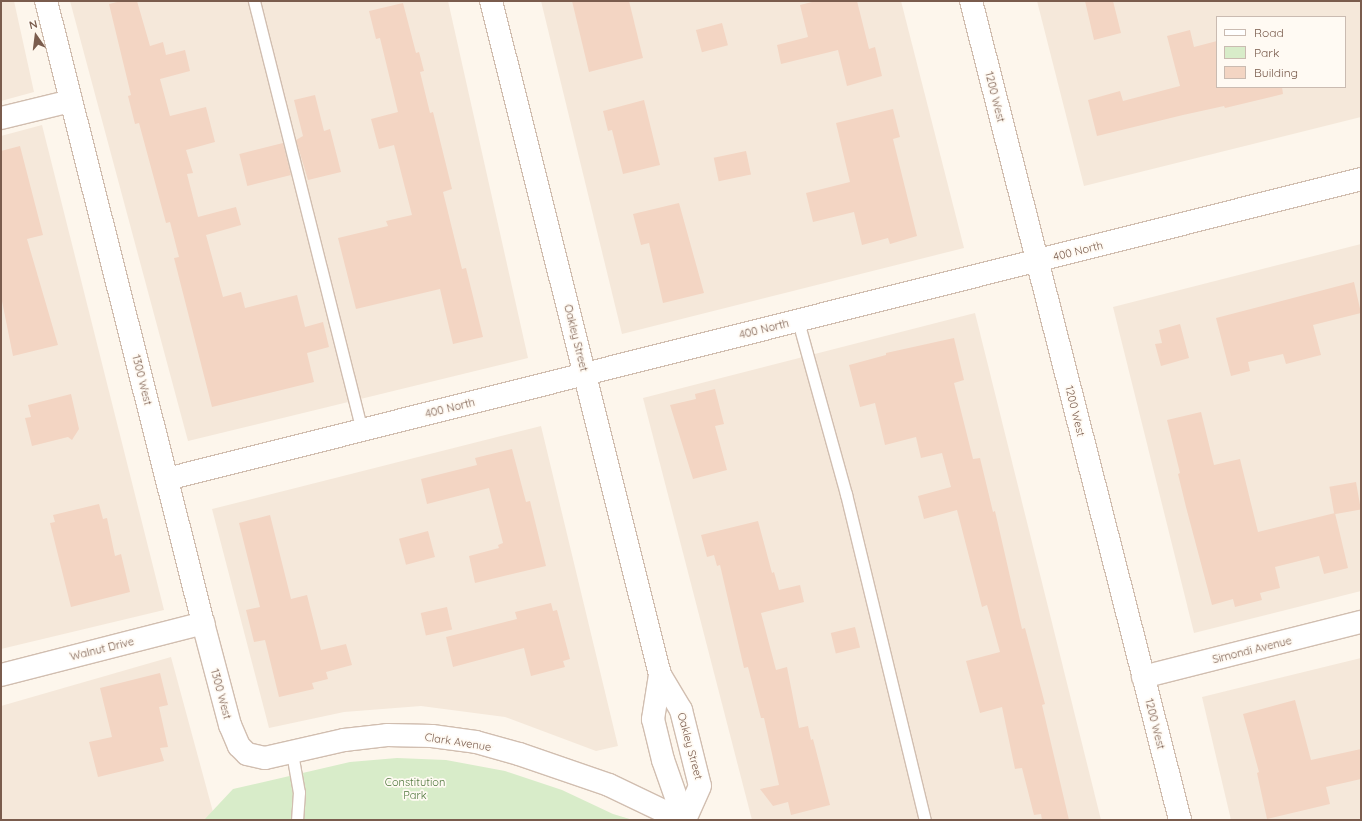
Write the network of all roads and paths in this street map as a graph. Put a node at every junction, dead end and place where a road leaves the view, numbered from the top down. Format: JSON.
{"nodes":[{"id":1,"x":46,"y":1,"type":"edge"},
{"id":2,"x":254,"y":1,"type":"edge"},
{"id":3,"x":491,"y":1,"type":"edge"},
{"id":4,"x":971,"y":1,"type":"edge"},
{"id":5,"x":71,"y":101,"type":"junction"},
{"id":6,"x":1,"y":118,"type":"edge"},
{"id":7,"x":1361,"y":180,"type":"edge"},
{"id":8,"x":1037,"y":261,"type":"junction"},
{"id":9,"x":798,"y":321,"type":"junction"},
{"id":10,"x":585,"y":374,"type":"junction"},
{"id":11,"x":362,"y":430,"type":"junction"},
{"id":12,"x":167,"y":480,"type":"junction"},
{"id":13,"x":1361,"y":622,"type":"edge"},
{"id":14,"x":203,"y":623,"type":"junction"},
{"id":15,"x":1,"y":675,"type":"edge"},
{"id":16,"x":660,"y":675,"type":"junction"},
{"id":17,"x":1143,"y":678,"type":"junction"},
{"id":18,"x":292,"y":753,"type":"junction"},
{"id":19,"x":247,"y":754,"type":"joint"},
{"id":20,"x":297,"y":820,"type":"edge"},
{"id":21,"x":684,"y":820,"type":"edge"},
{"id":22,"x":925,"y":820,"type":"edge"},
{"id":23,"x":1180,"y":820,"type":"edge"}],
"edges":[{"from":1,"to":5,"type":"street","name":"1300 West"},
{"from":2,"to":11,"type":"lane"},
{"from":3,"to":10,"type":"street","name":"Oakley Street"},
{"from":4,"to":8,"type":"street","name":"1200 West"},
{"from":5,"to":6,"type":"street"},
{"from":5,"to":12,"type":"street","name":"1300 West"},
{"from":7,"to":8,"type":"street","name":"400 North"},
{"from":8,"to":9,"type":"street","name":"400 North"},
{"from":8,"to":17,"type":"street","name":"1200 West"},
{"from":9,"to":10,"type":"street","name":"400 North"},
{"from":9,"to":22,"type":"lane"},
{"from":10,"to":11,"type":"street","name":"400 North"},
{"from":10,"to":16,"type":"street","name":"Oakley Street"},
{"from":11,"to":12,"type":"street","name":"400 North"},
{"from":12,"to":14,"type":"street","name":"1300 West"},
{"from":13,"to":17,"type":"street","name":"Simondi Avenue"},
{"from":14,"to":15,"type":"street","name":"Walnut Drive"},
{"from":14,"to":19,"type":"street","name":"1300 West"},
{"from":16,"to":21,"type":"street","name":"Oakley Street"},
{"from":16,"to":21,"type":"street","name":"Oakley Street"},
{"from":17,"to":23,"type":"street","name":"1200 West"},
{"from":18,"to":19,"type":"street","name":"Clark Avenue"},
{"from":18,"to":20,"type":"lane"},
{"from":18,"to":21,"type":"street","name":"Clark Avenue"}]}
